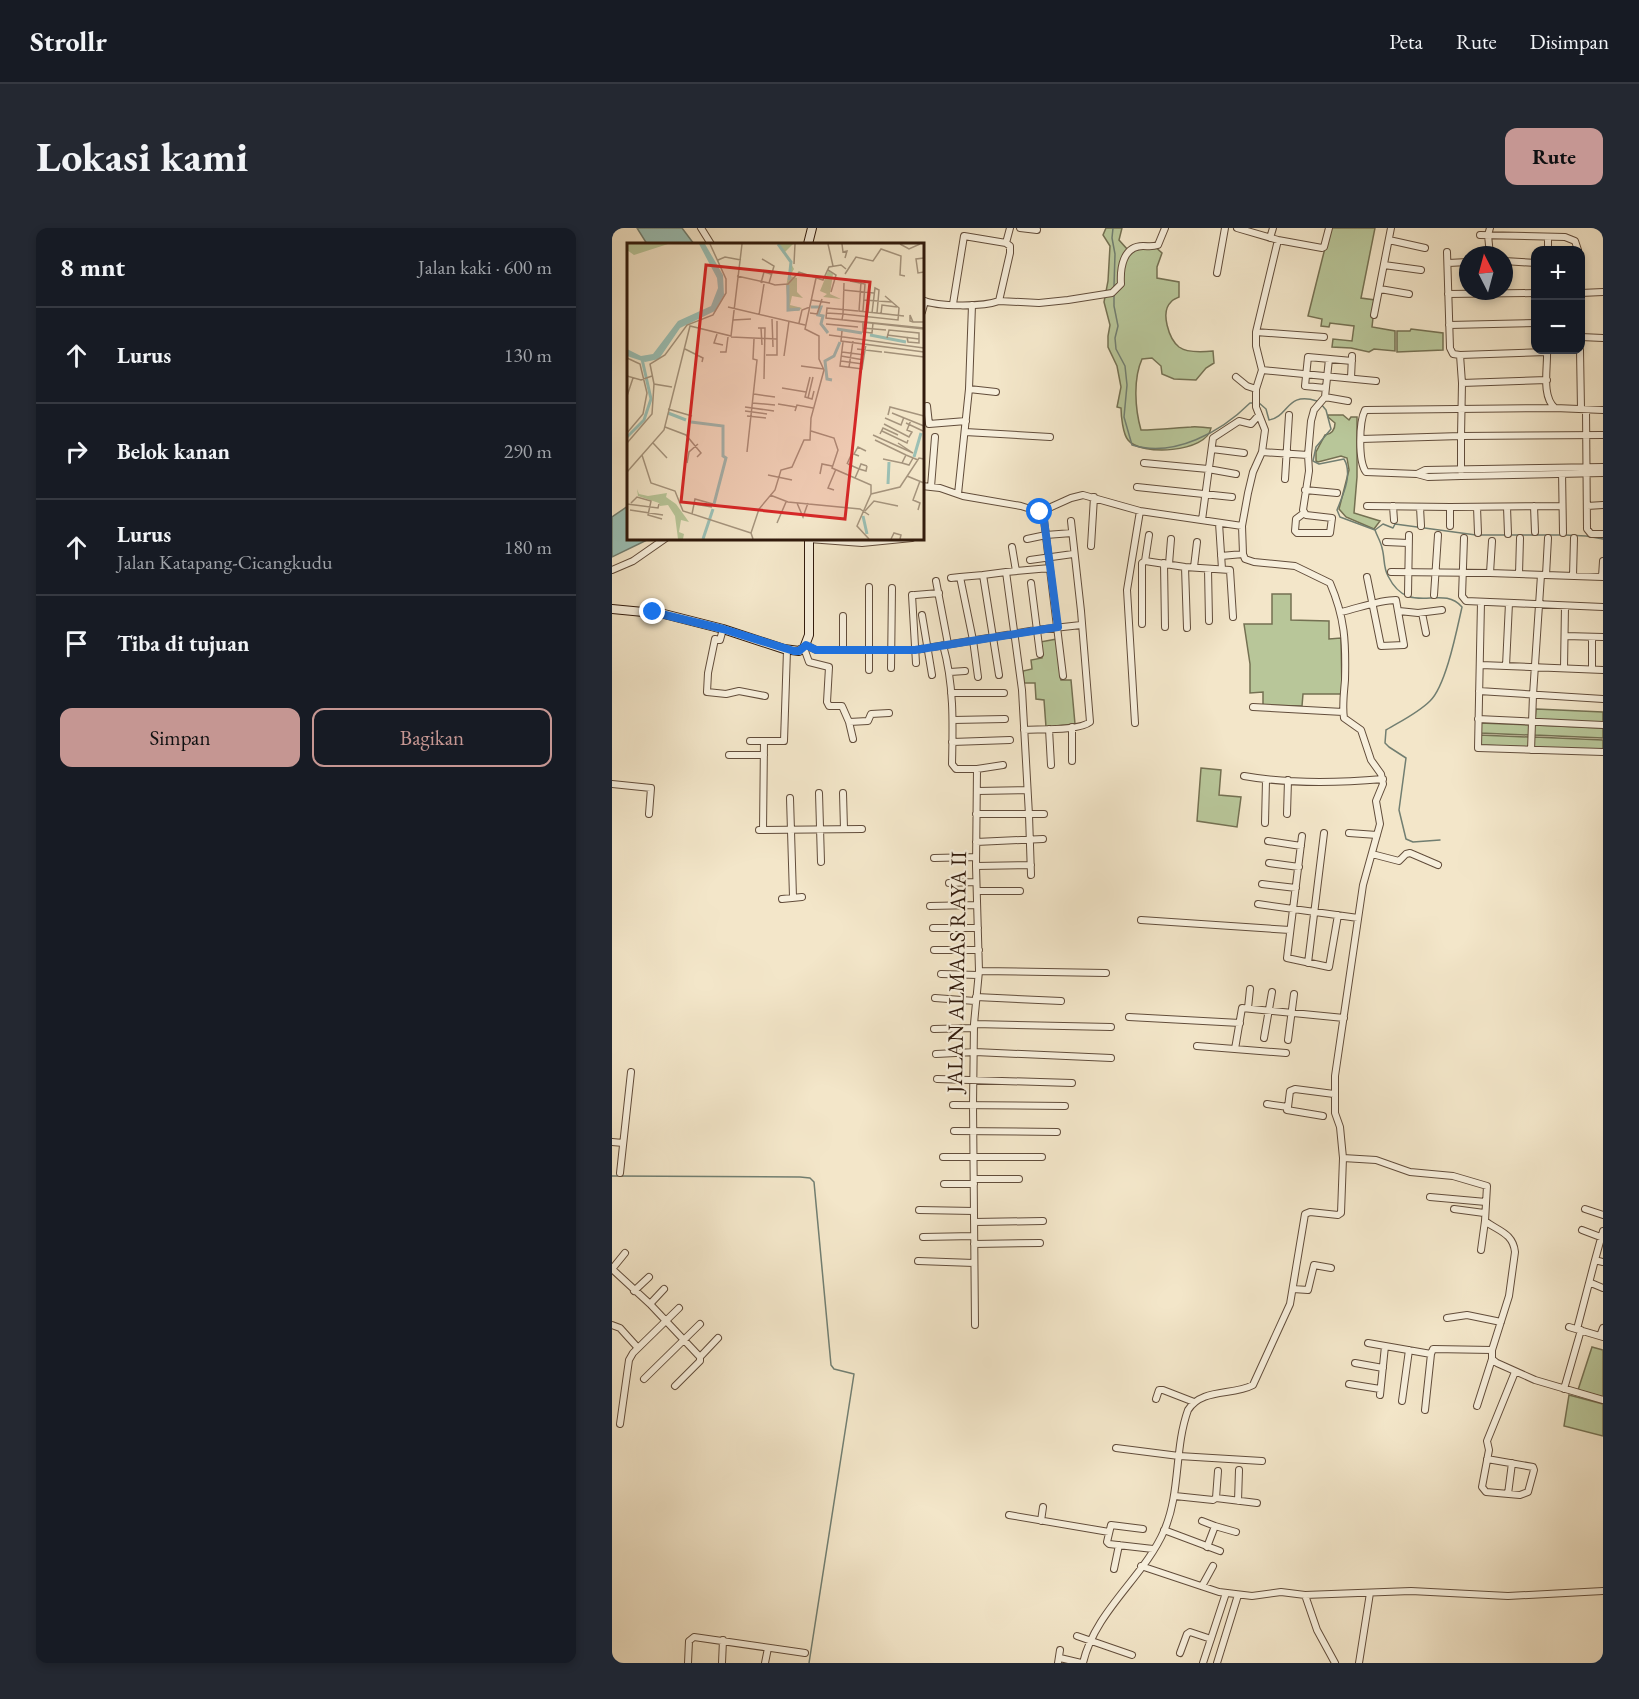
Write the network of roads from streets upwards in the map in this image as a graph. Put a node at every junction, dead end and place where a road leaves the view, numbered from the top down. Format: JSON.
{"nodes":[{"id":1,"x":701,"y":228,"type":"edge"},
{"id":2,"x":812,"y":228,"type":"edge"},
{"id":3,"x":1010,"y":228,"type":"edge"},
{"id":4,"x":1020,"y":228,"type":"edge"},
{"id":5,"x":1165,"y":228,"type":"edge"},
{"id":6,"x":1225,"y":228,"type":"edge"},
{"id":7,"x":1237,"y":228,"type":"edge"},
{"id":8,"x":1273,"y":228,"type":"edge"},
{"id":9,"x":1329,"y":228,"type":"edge"},
{"id":10,"x":1391,"y":228,"type":"edge"},
{"id":11,"x":1490,"y":228,"type":"edge"},
{"id":12,"x":1518,"y":228,"type":"edge"},
{"id":13,"x":1037,"y":230,"type":"dead end"},
{"id":14,"x":1484,"y":235,"type":"junction"},
{"id":15,"x":1517,"y":237,"type":"junction"},
{"id":16,"x":1548,"y":237,"type":"junction"},
{"id":17,"x":1270,"y":238,"type":"junction"},
{"id":18,"x":1278,"y":240,"type":"junction"},
{"id":19,"x":1389,"y":240,"type":"junction"},
{"id":20,"x":710,"y":243,"type":"edge"},
{"id":21,"x":808,"y":243,"type":"edge"},
{"id":22,"x":1006,"y":243,"type":"junction"},
{"id":23,"x":1487,"y":246,"type":"edge"},
{"id":24,"x":1548,"y":246,"type":"edge"},
{"id":25,"x":1577,"y":246,"type":"edge"},
{"id":26,"x":1425,"y":248,"type":"dead end"},
{"id":27,"x":1447,"y":252,"type":"dead end"},
{"id":28,"x":1513,"y":262,"type":"edge"},
{"id":29,"x":1459,"y":263,"type":"edge"},
{"id":30,"x":1531,"y":263,"type":"edge"},
{"id":31,"x":1448,"y":264,"type":"junction"},
{"id":32,"x":1384,"y":265,"type":"junction"},
{"id":33,"x":1420,"y":270,"type":"dead end"},
{"id":34,"x":1217,"y":273,"type":"dead end"},
{"id":35,"x":1380,"y":289,"type":"junction"},
{"id":36,"x":1603,"y":292,"type":"edge"},
{"id":37,"x":1531,"y":293,"type":"edge"},
{"id":38,"x":1585,"y":293,"type":"edge"},
{"id":39,"x":1409,"y":294,"type":"dead end"},
{"id":40,"x":1448,"y":294,"type":"junction"},
{"id":41,"x":924,"y":301,"type":"edge"},
{"id":42,"x":999,"y":301,"type":"junction"},
{"id":43,"x":953,"y":304,"type":"junction"},
{"id":44,"x":972,"y":305,"type":"junction"},
{"id":45,"x":1374,"y":315,"type":"dead end"},
{"id":46,"x":1531,"y":323,"type":"edge"},
{"id":47,"x":1449,"y":325,"type":"junction"},
{"id":48,"x":1256,"y":332,"type":"junction"},
{"id":49,"x":1324,"y":337,"type":"dead end"},
{"id":50,"x":1585,"y":338,"type":"edge"},
{"id":51,"x":1603,"y":338,"type":"edge"},
{"id":52,"x":1531,"y":352,"type":"edge"},
{"id":53,"x":1547,"y":354,"type":"edge"},
{"id":54,"x":1580,"y":354,"type":"edge"},
{"id":55,"x":1460,"y":355,"type":"junction"},
{"id":56,"x":1329,"y":359,"type":"junction"},
{"id":57,"x":1262,"y":370,"type":"junction"},
{"id":58,"x":1306,"y":374,"type":"junction"},
{"id":59,"x":1327,"y":376,"type":"junction"},
{"id":60,"x":1236,"y":377,"type":"dead end"},
{"id":61,"x":1351,"y":378,"type":"junction"},
{"id":62,"x":1547,"y":380,"type":"junction"},
{"id":63,"x":1376,"y":381,"type":"dead end"},
{"id":64,"x":1462,"y":383,"type":"junction"},
{"id":65,"x":1305,"y":386,"type":"junction"},
{"id":66,"x":1325,"y":388,"type":"junction"},
{"id":67,"x":969,"y":389,"type":"junction"},
{"id":68,"x":1256,"y":389,"type":"junction"},
{"id":69,"x":996,"y":392,"type":"dead end"},
{"id":70,"x":1303,"y":394,"type":"dead end"},
{"id":71,"x":1324,"y":399,"type":"junction"},
{"id":72,"x":1348,"y":400,"type":"dead end"},
{"id":73,"x":927,"y":406,"type":"dead end"},
{"id":74,"x":1555,"y":408,"type":"junction"},
{"id":75,"x":1461,"y":409,"type":"junction"},
{"id":76,"x":1584,"y":409,"type":"junction"},
{"id":77,"x":1603,"y":410,"type":"edge"},
{"id":78,"x":1289,"y":415,"type":"dead end"},
{"id":79,"x":1259,"y":416,"type":"junction"},
{"id":80,"x":966,"y":421,"type":"junction"},
{"id":81,"x":965,"y":432,"type":"junction"},
{"id":82,"x":1588,"y":435,"type":"junction"},
{"id":83,"x":1603,"y":435,"type":"edge"},
{"id":84,"x":935,"y":436,"type":"dead end"},
{"id":85,"x":1461,"y":436,"type":"junction"},
{"id":86,"x":1050,"y":437,"type":"dead end"},
{"id":87,"x":1361,"y":439,"type":"junction"},
{"id":88,"x":1212,"y":449,"type":"junction"},
{"id":89,"x":1262,"y":452,"type":"junction"},
{"id":90,"x":1244,"y":453,"type":"dead end"},
{"id":91,"x":1287,"y":453,"type":"junction"},
{"id":92,"x":1308,"y":455,"type":"junction"},
{"id":93,"x":1144,"y":463,"type":"dead end"},
{"id":94,"x":1603,"y":467,"type":"edge"},
{"id":95,"x":1208,"y":469,"type":"junction"},
{"id":96,"x":1586,"y":471,"type":"junction"},
{"id":97,"x":1562,"y":472,"type":"junction"},
{"id":98,"x":1461,"y":473,"type":"junction"},
{"id":99,"x":1603,"y":473,"type":"edge"},
{"id":100,"x":1236,"y":474,"type":"dead end"},
{"id":101,"x":1285,"y":479,"type":"dead end"},
{"id":102,"x":924,"y":486,"type":"edge"},
{"id":103,"x":1137,"y":486,"type":"dead end"},
{"id":104,"x":931,"y":487,"type":"junction"},
{"id":105,"x":1305,"y":490,"type":"junction"},
{"id":106,"x":1337,"y":493,"type":"dead end"},
{"id":107,"x":958,"y":494,"type":"junction"},
{"id":108,"x":1206,"y":494,"type":"junction"},
{"id":109,"x":1094,"y":497,"type":"junction"},
{"id":110,"x":1232,"y":497,"type":"dead end"},
{"id":111,"x":1603,"y":505,"type":"edge"},
{"id":112,"x":1367,"y":506,"type":"dead end"},
{"id":113,"x":1393,"y":506,"type":"junction"},
{"id":114,"x":1534,"y":506,"type":"junction"},
{"id":115,"x":1562,"y":506,"type":"junction"},
{"id":116,"x":1587,"y":506,"type":"junction"},
{"id":117,"x":1420,"y":507,"type":"junction"},
{"id":118,"x":1450,"y":507,"type":"junction"},
{"id":119,"x":1477,"y":507,"type":"junction"},
{"id":120,"x":1507,"y":507,"type":"junction"},
{"id":121,"x":1140,"y":511,"type":"junction"},
{"id":122,"x":1043,"y":512,"type":"junction"},
{"id":123,"x":1305,"y":513,"type":"junction"},
{"id":124,"x":1202,"y":520,"type":"junction"},
{"id":125,"x":1394,"y":520,"type":"dead end"},
{"id":126,"x":1071,"y":521,"type":"dead end"},
{"id":127,"x":1219,"y":523,"type":"junction"},
{"id":128,"x":1242,"y":526,"type":"junction"},
{"id":129,"x":1421,"y":526,"type":"dead end"},
{"id":130,"x":1450,"y":526,"type":"dead end"},
{"id":131,"x":1535,"y":532,"type":"dead end"},
{"id":132,"x":1072,"y":533,"type":"junction"},
{"id":133,"x":1478,"y":533,"type":"dead end"},
{"id":134,"x":1563,"y":533,"type":"dead end"},
{"id":135,"x":1046,"y":534,"type":"junction"},
{"id":136,"x":1508,"y":534,"type":"dead end"},
{"id":137,"x":1603,"y":534,"type":"edge"},
{"id":138,"x":1149,"y":535,"type":"dead end"},
{"id":139,"x":1409,"y":535,"type":"dead end"},
{"id":140,"x":1438,"y":535,"type":"dead end"},
{"id":141,"x":1464,"y":538,"type":"dead end"},
{"id":142,"x":1520,"y":538,"type":"dead end"},
{"id":143,"x":1548,"y":538,"type":"dead end"},
{"id":144,"x":1574,"y":538,"type":"dead end"},
{"id":145,"x":1027,"y":539,"type":"dead end"},
{"id":146,"x":1171,"y":539,"type":"dead end"},
{"id":147,"x":663,"y":540,"type":"edge"},
{"id":148,"x":809,"y":540,"type":"edge"},
{"id":149,"x":822,"y":540,"type":"edge"},
{"id":150,"x":892,"y":540,"type":"edge"},
{"id":151,"x":1492,"y":541,"type":"dead end"},
{"id":152,"x":1197,"y":542,"type":"dead end"},
{"id":153,"x":1386,"y":542,"type":"dead end"},
{"id":154,"x":1408,"y":543,"type":"junction"},
{"id":155,"x":1091,"y":546,"type":"dead end"},
{"id":156,"x":1012,"y":547,"type":"dead end"},
{"id":157,"x":1073,"y":554,"type":"junction"},
{"id":158,"x":1243,"y":554,"type":"junction"},
{"id":159,"x":1221,"y":556,"type":"junction"},
{"id":160,"x":1049,"y":557,"type":"junction"},
{"id":161,"x":1030,"y":560,"type":"dead end"},
{"id":162,"x":1146,"y":561,"type":"junction"},
{"id":163,"x":1603,"y":561,"type":"edge"},
{"id":164,"x":1166,"y":563,"type":"junction"},
{"id":165,"x":1185,"y":567,"type":"junction"},
{"id":166,"x":1194,"y":567,"type":"junction"},
{"id":167,"x":1050,"y":568,"type":"junction"},
{"id":168,"x":1208,"y":569,"type":"junction"},
{"id":169,"x":1222,"y":569,"type":"junction"},
{"id":170,"x":612,"y":570,"type":"edge"},
{"id":171,"x":1016,"y":571,"type":"junction"},
{"id":172,"x":1006,"y":572,"type":"junction"},
{"id":173,"x":1391,"y":572,"type":"dead end"},
{"id":174,"x":1409,"y":572,"type":"junction"},
{"id":175,"x":1435,"y":572,"type":"junction"},
{"id":176,"x":1463,"y":572,"type":"junction"},
{"id":177,"x":1490,"y":573,"type":"junction"},
{"id":178,"x":1519,"y":574,"type":"junction"},
{"id":179,"x":983,"y":575,"type":"junction"},
{"id":180,"x":1544,"y":575,"type":"junction"},
{"id":181,"x":1573,"y":576,"type":"junction"},
{"id":182,"x":960,"y":577,"type":"junction"},
{"id":183,"x":1366,"y":577,"type":"dead end"},
{"id":184,"x":1602,"y":577,"type":"edge"},
{"id":185,"x":951,"y":578,"type":"dead end"},
{"id":186,"x":936,"y":581,"type":"dead end"},
{"id":187,"x":1031,"y":584,"type":"dead end"},
{"id":188,"x":869,"y":587,"type":"dead end"},
{"id":189,"x":892,"y":588,"type":"dead end"},
{"id":190,"x":939,"y":592,"type":"junction"},
{"id":191,"x":1408,"y":594,"type":"dead end"},
{"id":192,"x":1434,"y":595,"type":"dead end"},
{"id":193,"x":1482,"y":602,"type":"junction"},
{"id":194,"x":1509,"y":603,"type":"junction"},
{"id":195,"x":1373,"y":604,"type":"junction"},
{"id":196,"x":1539,"y":604,"type":"junction"},
{"id":197,"x":1565,"y":606,"type":"junction"},
{"id":198,"x":1603,"y":607,"type":"edge"},
{"id":199,"x":612,"y":609,"type":"edge"},
{"id":200,"x":1442,"y":610,"type":"dead end"},
{"id":201,"x":1399,"y":611,"type":"junction"},
{"id":202,"x":1341,"y":612,"type":"junction"},
{"id":203,"x":1422,"y":613,"type":"junction"},
{"id":204,"x":922,"y":615,"type":"dead end"},
{"id":205,"x":843,"y":616,"type":"dead end"},
{"id":206,"x":1233,"y":617,"type":"dead end"},
{"id":207,"x":1209,"y":621,"type":"dead end"},
{"id":208,"x":1142,"y":624,"type":"dead end"},
{"id":209,"x":1081,"y":625,"type":"junction"},
{"id":210,"x":1058,"y":627,"type":"junction"},
{"id":211,"x":1166,"y":627,"type":"dead end"},
{"id":212,"x":1187,"y":628,"type":"dead end"},
{"id":213,"x":723,"y":629,"type":"junction"},
{"id":214,"x":1036,"y":630,"type":"junction"},
{"id":215,"x":1015,"y":633,"type":"junction"},
{"id":216,"x":1426,"y":633,"type":"dead end"},
{"id":217,"x":993,"y":636,"type":"junction"},
{"id":218,"x":1565,"y":636,"type":"junction"},
{"id":219,"x":1593,"y":637,"type":"junction"},
{"id":220,"x":1603,"y":637,"type":"edge"},
{"id":221,"x":973,"y":640,"type":"junction"},
{"id":222,"x":945,"y":644,"type":"junction"},
{"id":223,"x":805,"y":646,"type":"junction"},
{"id":224,"x":927,"y":648,"type":"junction"},
{"id":225,"x":787,"y":650,"type":"junction"},
{"id":226,"x":843,"y":650,"type":"junction"},
{"id":227,"x":869,"y":650,"type":"junction"},
{"id":228,"x":891,"y":650,"type":"junction"},
{"id":229,"x":915,"y":650,"type":"junction"},
{"id":230,"x":1040,"y":654,"type":"dead end"},
{"id":231,"x":916,"y":663,"type":"dead end"},
{"id":232,"x":1481,"y":665,"type":"junction"},
{"id":233,"x":1506,"y":666,"type":"junction"},
{"id":234,"x":1534,"y":667,"type":"junction"},
{"id":235,"x":891,"y":668,"type":"dead end"},
{"id":236,"x":1564,"y":668,"type":"junction"},
{"id":237,"x":1592,"y":669,"type":"junction"},
{"id":238,"x":869,"y":670,"type":"dead end"},
{"id":239,"x":965,"y":670,"type":"dead end"},
{"id":240,"x":1603,"y":670,"type":"edge"},
{"id":241,"x":950,"y":672,"type":"junction"},
{"id":242,"x":932,"y":675,"type":"dead end"},
{"id":243,"x":999,"y":675,"type":"dead end"},
{"id":244,"x":1063,"y":676,"type":"dead end"},
{"id":245,"x":978,"y":677,"type":"dead end"},
{"id":246,"x":1479,"y":692,"type":"junction"},
{"id":247,"x":951,"y":693,"type":"junction"},
{"id":248,"x":1004,"y":693,"type":"dead end"},
{"id":249,"x":1533,"y":695,"type":"junction"},
{"id":250,"x":765,"y":696,"type":"dead end"},
{"id":251,"x":1603,"y":699,"type":"edge"},
{"id":252,"x":1253,"y":707,"type":"dead end"},
{"id":253,"x":1343,"y":712,"type":"junction"},
{"id":254,"x":889,"y":713,"type":"dead end"},
{"id":255,"x":1005,"y":719,"type":"dead end"},
{"id":256,"x":1478,"y":719,"type":"junction"},
{"id":257,"x":953,"y":720,"type":"junction"},
{"id":258,"x":849,"y":722,"type":"junction"},
{"id":259,"x":1532,"y":722,"type":"junction"},
{"id":260,"x":1135,"y":723,"type":"dead end"},
{"id":261,"x":1603,"y":725,"type":"edge"},
{"id":262,"x":1072,"y":728,"type":"junction"},
{"id":263,"x":1049,"y":729,"type":"junction"},
{"id":264,"x":1024,"y":730,"type":"junction"},
{"id":265,"x":853,"y":739,"type":"dead end"},
{"id":266,"x":1010,"y":740,"type":"dead end"},
{"id":267,"x":750,"y":741,"type":"dead end"},
{"id":268,"x":764,"y":741,"type":"junction"},
{"id":269,"x":952,"y":742,"type":"junction"},
{"id":270,"x":1531,"y":750,"type":"junction"},
{"id":271,"x":1603,"y":752,"type":"edge"},
{"id":272,"x":729,"y":755,"type":"dead end"},
{"id":273,"x":764,"y":755,"type":"junction"},
{"id":274,"x":1072,"y":761,"type":"dead end"},
{"id":275,"x":1003,"y":765,"type":"dead end"},
{"id":276,"x":1051,"y":765,"type":"dead end"},
{"id":277,"x":977,"y":769,"type":"junction"},
{"id":278,"x":1244,"y":776,"type":"dead end"},
{"id":279,"x":1383,"y":779,"type":"junction"},
{"id":280,"x":1266,"y":780,"type":"junction"},
{"id":281,"x":1288,"y":780,"type":"junction"},
{"id":282,"x":612,"y":784,"type":"edge"},
{"id":283,"x":1027,"y":790,"type":"junction"},
{"id":284,"x":977,"y":791,"type":"junction"},
{"id":285,"x":819,"y":793,"type":"dead end"},
{"id":286,"x":843,"y":794,"type":"dead end"},
{"id":287,"x":790,"y":798,"type":"dead end"},
{"id":288,"x":649,"y":814,"type":"dead end"},
{"id":289,"x":976,"y":814,"type":"junction"},
{"id":290,"x":1044,"y":814,"type":"dead end"},
{"id":291,"x":1287,"y":814,"type":"dead end"},
{"id":292,"x":1029,"y":815,"type":"junction"},
{"id":293,"x":1265,"y":824,"type":"dead end"},
{"id":294,"x":843,"y":829,"type":"junction"},
{"id":295,"x":862,"y":829,"type":"dead end"},
{"id":296,"x":792,"y":830,"type":"junction"},
{"id":297,"x":819,"y":830,"type":"junction"},
{"id":298,"x":1324,"y":833,"type":"dead end"},
{"id":299,"x":1349,"y":833,"type":"dead end"},
{"id":300,"x":1377,"y":835,"type":"junction"},
{"id":301,"x":1302,"y":836,"type":"dead end"},
{"id":302,"x":1030,"y":839,"type":"junction"},
{"id":303,"x":1043,"y":839,"type":"dead end"},
{"id":304,"x":1268,"y":841,"type":"dead end"},
{"id":305,"x":976,"y":842,"type":"junction"},
{"id":306,"x":1301,"y":846,"type":"junction"},
{"id":307,"x":1372,"y":854,"type":"junction"},
{"id":308,"x":976,"y":857,"type":"junction"},
{"id":309,"x":934,"y":858,"type":"dead end"},
{"id":310,"x":821,"y":862,"type":"dead end"},
{"id":311,"x":1269,"y":863,"type":"dead end"},
{"id":312,"x":1438,"y":864,"type":"dead end"},
{"id":313,"x":1031,"y":865,"type":"junction"},
{"id":314,"x":976,"y":866,"type":"junction"},
{"id":315,"x":1299,"y":867,"type":"junction"},
{"id":316,"x":1031,"y":875,"type":"dead end"},
{"id":317,"x":976,"y":882,"type":"junction"},
{"id":318,"x":949,"y":883,"type":"dead end"},
{"id":319,"x":1262,"y":884,"type":"dead end"},
{"id":320,"x":1296,"y":888,"type":"junction"},
{"id":321,"x":977,"y":891,"type":"junction"},
{"id":322,"x":1020,"y":891,"type":"dead end"},
{"id":323,"x":793,"y":897,"type":"junction"},
{"id":324,"x":802,"y":897,"type":"dead end"},
{"id":325,"x":782,"y":898,"type":"dead end"},
{"id":326,"x":1258,"y":904,"type":"dead end"},
{"id":327,"x":977,"y":905,"type":"junction"},
{"id":328,"x":930,"y":906,"type":"dead end"},
{"id":329,"x":1293,"y":909,"type":"junction"},
{"id":330,"x":1315,"y":912,"type":"junction"},
{"id":331,"x":1338,"y":915,"type":"junction"},
{"id":332,"x":1358,"y":918,"type":"junction"},
{"id":333,"x":1142,"y":920,"type":"dead end"},
{"id":334,"x":933,"y":928,"type":"dead end"},
{"id":335,"x":978,"y":928,"type":"junction"},
{"id":336,"x":1290,"y":930,"type":"junction"},
{"id":337,"x":934,"y":950,"type":"dead end"},
{"id":338,"x":979,"y":950,"type":"junction"},
{"id":339,"x":1308,"y":963,"type":"junction"},
{"id":340,"x":978,"y":973,"type":"junction"},
{"id":341,"x":1106,"y":973,"type":"dead end"},
{"id":342,"x":941,"y":975,"type":"dead end"},
{"id":343,"x":1250,"y":989,"type":"dead end"},
{"id":344,"x":1272,"y":992,"type":"dead end"},
{"id":345,"x":1294,"y":994,"type":"dead end"},
{"id":346,"x":935,"y":998,"type":"dead end"},
{"id":347,"x":975,"y":999,"type":"junction"},
{"id":348,"x":1061,"y":1001,"type":"dead end"},
{"id":349,"x":1248,"y":1008,"type":"junction"},
{"id":350,"x":1269,"y":1010,"type":"junction"},
{"id":351,"x":1293,"y":1012,"type":"junction"},
{"id":352,"x":1129,"y":1017,"type":"dead end"},
{"id":353,"x":1344,"y":1018,"type":"junction"},
{"id":354,"x":1240,"y":1023,"type":"junction"},
{"id":355,"x":974,"y":1026,"type":"junction"},
{"id":356,"x":1111,"y":1027,"type":"dead end"},
{"id":357,"x":934,"y":1029,"type":"dead end"},
{"id":358,"x":1264,"y":1038,"type":"dead end"},
{"id":359,"x":1288,"y":1040,"type":"dead end"},
{"id":360,"x":1197,"y":1046,"type":"dead end"},
{"id":361,"x":1235,"y":1049,"type":"junction"},
{"id":362,"x":975,"y":1052,"type":"junction"},
{"id":363,"x":1286,"y":1053,"type":"dead end"},
{"id":364,"x":936,"y":1054,"type":"dead end"},
{"id":365,"x":1111,"y":1058,"type":"dead end"},
{"id":366,"x":631,"y":1071,"type":"dead end"},
{"id":367,"x":937,"y":1079,"type":"dead end"},
{"id":368,"x":974,"y":1079,"type":"junction"},
{"id":369,"x":1072,"y":1083,"type":"dead end"},
{"id":370,"x":1334,"y":1094,"type":"junction"},
{"id":371,"x":1267,"y":1104,"type":"dead end"},
{"id":372,"x":953,"y":1105,"type":"dead end"},
{"id":373,"x":973,"y":1105,"type":"junction"},
{"id":374,"x":1065,"y":1106,"type":"dead end"},
{"id":375,"x":1288,"y":1109,"type":"junction"},
{"id":376,"x":1323,"y":1116,"type":"dead end"},
{"id":377,"x":1286,"y":1119,"type":"dead end"},
{"id":378,"x":954,"y":1131,"type":"dead end"},
{"id":379,"x":974,"y":1131,"type":"junction"},
{"id":380,"x":1057,"y":1132,"type":"dead end"},
{"id":381,"x":612,"y":1142,"type":"edge"},
{"id":382,"x":623,"y":1143,"type":"junction"},
{"id":383,"x":974,"y":1156,"type":"junction"},
{"id":384,"x":943,"y":1157,"type":"dead end"},
{"id":385,"x":1042,"y":1157,"type":"dead end"},
{"id":386,"x":1343,"y":1158,"type":"junction"},
{"id":387,"x":620,"y":1173,"type":"dead end"},
{"id":388,"x":1019,"y":1179,"type":"dead end"},
{"id":389,"x":974,"y":1181,"type":"junction"},
{"id":390,"x":944,"y":1184,"type":"dead end"},
{"id":391,"x":1430,"y":1197,"type":"dead end"},
{"id":392,"x":1486,"y":1202,"type":"junction"},
{"id":393,"x":1454,"y":1209,"type":"dead end"},
{"id":394,"x":1585,"y":1209,"type":"dead end"},
{"id":395,"x":919,"y":1210,"type":"dead end"},
{"id":396,"x":974,"y":1210,"type":"junction"},
{"id":397,"x":1484,"y":1213,"type":"junction"},
{"id":398,"x":1603,"y":1215,"type":"edge"},
{"id":399,"x":1042,"y":1221,"type":"dead end"},
{"id":400,"x":1485,"y":1221,"type":"junction"},
{"id":401,"x":974,"y":1222,"type":"junction"},
{"id":402,"x":1582,"y":1230,"type":"dead end"},
{"id":403,"x":974,"y":1236,"type":"junction"},
{"id":404,"x":1602,"y":1236,"type":"edge"},
{"id":405,"x":923,"y":1237,"type":"dead end"},
{"id":406,"x":1040,"y":1243,"type":"dead end"},
{"id":407,"x":974,"y":1244,"type":"junction"},
{"id":408,"x":1481,"y":1250,"type":"dead end"},
{"id":409,"x":625,"y":1252,"type":"dead end"},
{"id":410,"x":1595,"y":1260,"type":"junction"},
{"id":411,"x":918,"y":1261,"type":"dead end"},
{"id":412,"x":1603,"y":1262,"type":"edge"},
{"id":413,"x":974,"y":1263,"type":"junction"},
{"id":414,"x":1331,"y":1268,"type":"dead end"},
{"id":415,"x":612,"y":1269,"type":"edge"},
{"id":416,"x":649,"y":1277,"type":"dead end"},
{"id":417,"x":1591,"y":1283,"type":"junction"},
{"id":418,"x":1603,"y":1288,"type":"edge"},
{"id":419,"x":664,"y":1289,"type":"dead end"},
{"id":420,"x":1293,"y":1289,"type":"junction"},
{"id":421,"x":634,"y":1291,"type":"junction"},
{"id":422,"x":650,"y":1304,"type":"junction"},
{"id":423,"x":679,"y":1308,"type":"dead end"},
{"id":424,"x":1447,"y":1318,"type":"dead end"},
{"id":425,"x":665,"y":1321,"type":"junction"},
{"id":426,"x":1501,"y":1322,"type":"junction"},
{"id":427,"x":700,"y":1324,"type":"dead end"},
{"id":428,"x":612,"y":1325,"type":"edge"},
{"id":429,"x":975,"y":1325,"type":"dead end"},
{"id":430,"x":1569,"y":1327,"type":"dead end"},
{"id":431,"x":1603,"y":1328,"type":"edge"},
{"id":432,"x":1579,"y":1330,"type":"junction"},
{"id":433,"x":1602,"y":1337,"type":"edge"},
{"id":434,"x":718,"y":1338,"type":"dead end"},
{"id":435,"x":683,"y":1340,"type":"junction"},
{"id":436,"x":1368,"y":1342,"type":"dead end"},
{"id":437,"x":1385,"y":1346,"type":"junction"},
{"id":438,"x":638,"y":1348,"type":"junction"},
{"id":439,"x":1409,"y":1350,"type":"junction"},
{"id":440,"x":1492,"y":1350,"type":"junction"},
{"id":441,"x":1431,"y":1354,"type":"junction"},
{"id":442,"x":700,"y":1357,"type":"junction"},
{"id":443,"x":1492,"y":1359,"type":"junction"},
{"id":444,"x":1355,"y":1363,"type":"dead end"},
{"id":445,"x":1383,"y":1368,"type":"junction"},
{"id":446,"x":1515,"y":1372,"type":"junction"},
{"id":447,"x":644,"y":1379,"type":"dead end"},
{"id":448,"x":1349,"y":1384,"type":"dead end"},
{"id":449,"x":675,"y":1386,"type":"dead end"},
{"id":450,"x":1564,"y":1389,"type":"junction"},
{"id":451,"x":1156,"y":1399,"type":"dead end"},
{"id":452,"x":1603,"y":1400,"type":"edge"},
{"id":453,"x":1402,"y":1401,"type":"dead end"},
{"id":454,"x":1194,"y":1402,"type":"junction"},
{"id":455,"x":1477,"y":1406,"type":"dead end"},
{"id":456,"x":1425,"y":1410,"type":"dead end"},
{"id":457,"x":620,"y":1425,"type":"dead end"},
{"id":458,"x":1116,"y":1448,"type":"dead end"},
{"id":459,"x":1179,"y":1456,"type":"junction"},
{"id":460,"x":1487,"y":1459,"type":"junction"},
{"id":461,"x":1262,"y":1461,"type":"dead end"},
{"id":462,"x":1512,"y":1463,"type":"junction"},
{"id":463,"x":1239,"y":1470,"type":"dead end"},
{"id":464,"x":1218,"y":1471,"type":"dead end"},
{"id":465,"x":1508,"y":1494,"type":"junction"},
{"id":466,"x":1174,"y":1496,"type":"junction"},
{"id":467,"x":1215,"y":1498,"type":"junction"},
{"id":468,"x":1238,"y":1501,"type":"junction"},
{"id":469,"x":1257,"y":1503,"type":"dead end"},
{"id":470,"x":1043,"y":1507,"type":"dead end"},
{"id":471,"x":1009,"y":1515,"type":"dead end"},
{"id":472,"x":1041,"y":1521,"type":"junction"},
{"id":473,"x":1202,"y":1521,"type":"dead end"},
{"id":474,"x":1215,"y":1526,"type":"junction"},
{"id":475,"x":1143,"y":1529,"type":"dead end"},
{"id":476,"x":1164,"y":1530,"type":"junction"},
{"id":477,"x":1108,"y":1532,"type":"junction"},
{"id":478,"x":1236,"y":1532,"type":"dead end"},
{"id":479,"x":1119,"y":1545,"type":"junction"},
{"id":480,"x":1207,"y":1546,"type":"junction"},
{"id":481,"x":1152,"y":1549,"type":"junction"},
{"id":482,"x":1220,"y":1551,"type":"dead end"},
{"id":483,"x":1142,"y":1566,"type":"junction"},
{"id":484,"x":1213,"y":1566,"type":"dead end"},
{"id":485,"x":1114,"y":1569,"type":"dead end"},
{"id":486,"x":1205,"y":1587,"type":"junction"},
{"id":487,"x":1603,"y":1591,"type":"edge"},
{"id":488,"x":1226,"y":1593,"type":"junction"},
{"id":489,"x":1370,"y":1593,"type":"junction"},
{"id":490,"x":1238,"y":1595,"type":"junction"},
{"id":491,"x":1305,"y":1595,"type":"junction"},
{"id":492,"x":1077,"y":1636,"type":"dead end"},
{"id":493,"x":1211,"y":1639,"type":"junction"},
{"id":494,"x":723,"y":1640,"type":"junction"},
{"id":495,"x":1092,"y":1641,"type":"junction"},
{"id":496,"x":768,"y":1648,"type":"junction"},
{"id":497,"x":1060,"y":1650,"type":"dead end"},
{"id":498,"x":805,"y":1653,"type":"dead end"},
{"id":499,"x":1180,"y":1653,"type":"dead end"},
{"id":500,"x":1132,"y":1655,"type":"dead end"},
{"id":501,"x":1059,"y":1660,"type":"edge"},
{"id":502,"x":688,"y":1663,"type":"edge"},
{"id":503,"x":722,"y":1663,"type":"edge"},
{"id":504,"x":765,"y":1663,"type":"edge"},
{"id":505,"x":1082,"y":1663,"type":"edge"},
{"id":506,"x":1203,"y":1663,"type":"edge"},
{"id":507,"x":1217,"y":1663,"type":"edge"},
{"id":508,"x":1335,"y":1663,"type":"edge"},
{"id":509,"x":1359,"y":1663,"type":"edge"}],
"edges":[{"from":1,"to":20,"type":"street"},
{"from":2,"to":21,"type":"street"},
{"from":3,"to":22,"type":"street"},
{"from":4,"to":13,"type":"street"},
{"from":5,"to":42,"type":"street"},
{"from":6,"to":34,"type":"street"},
{"from":7,"to":17,"type":"street"},
{"from":8,"to":17,"type":"street"},
{"from":9,"to":18,"type":"street"},
{"from":10,"to":19,"type":"street"},
{"from":11,"to":14,"type":"street"},
{"from":12,"to":15,"type":"street"},
{"from":14,"to":15,"type":"street"},
{"from":14,"to":23,"type":"street"},
{"from":15,"to":16,"type":"street"},
{"from":16,"to":24,"type":"street"},
{"from":16,"to":25,"type":"street"},
{"from":17,"to":18,"type":"street"},
{"from":18,"to":48,"type":"street"},
{"from":19,"to":26,"type":"street"},
{"from":19,"to":32,"type":"street"},
{"from":22,"to":42,"type":"street"},
{"from":22,"to":43,"type":"street"},
{"from":27,"to":31,"type":"street"},
{"from":28,"to":30,"type":"street"},
{"from":29,"to":31,"type":"street"},
{"from":31,"to":40,"type":"street"},
{"from":32,"to":33,"type":"street"},
{"from":32,"to":35,"type":"street"},
{"from":35,"to":39,"type":"street"},
{"from":35,"to":45,"type":"street"},
{"from":36,"to":38,"type":"street"},
{"from":37,"to":40,"type":"street"},
{"from":40,"to":47,"type":"street"},
{"from":41,"to":43,"type":"street"},
{"from":42,"to":44,"type":"street"},
{"from":43,"to":44,"type":"street"},
{"from":44,"to":67,"type":"street"},
{"from":46,"to":47,"type":"street"},
{"from":47,"to":55,"type":"street"},
{"from":48,"to":49,"type":"street"},
{"from":48,"to":57,"type":"street"},
{"from":50,"to":51,"type":"street"},
{"from":52,"to":55,"type":"street"},
{"from":53,"to":62,"type":"street"},
{"from":54,"to":76,"type":"street"},
{"from":55,"to":64,"type":"street"},
{"from":56,"to":58,"type":"street"},
{"from":56,"to":59,"type":"street"},
{"from":56,"to":61,"type":"street"},
{"from":57,"to":58,"type":"street"},
{"from":57,"to":68,"type":"street"},
{"from":58,"to":59,"type":"street"},
{"from":58,"to":65,"type":"street"},
{"from":59,"to":61,"type":"street"},
{"from":59,"to":66,"type":"street"},
{"from":60,"to":68,"type":"street"},
{"from":61,"to":63,"type":"street"},
{"from":62,"to":64,"type":"street"},
{"from":62,"to":74,"type":"street"},
{"from":64,"to":75,"type":"street"},
{"from":65,"to":66,"type":"street"},
{"from":65,"to":70,"type":"street"},
{"from":66,"to":71,"type":"street"},
{"from":67,"to":69,"type":"street"},
{"from":67,"to":80,"type":"street"},
{"from":68,"to":79,"type":"street"},
{"from":71,"to":72,"type":"street"},
{"from":71,"to":92,"type":"street"},
{"from":73,"to":80,"type":"street"},
{"from":74,"to":75,"type":"street"},
{"from":74,"to":76,"type":"street"},
{"from":75,"to":85,"type":"street"},
{"from":75,"to":87,"type":"street"},
{"from":76,"to":77,"type":"street"},
{"from":76,"to":82,"type":"street"},
{"from":78,"to":91,"type":"street"},
{"from":79,"to":88,"type":"street"},
{"from":79,"to":89,"type":"street"},
{"from":80,"to":81,"type":"street"},
{"from":81,"to":86,"type":"street"},
{"from":81,"to":107,"type":"street"},
{"from":82,"to":83,"type":"street"},
{"from":82,"to":85,"type":"street"},
{"from":82,"to":96,"type":"street"},
{"from":84,"to":104,"type":"street"},
{"from":85,"to":87,"type":"street"},
{"from":85,"to":98,"type":"street"},
{"from":87,"to":98,"type":"street"},
{"from":88,"to":90,"type":"street"},
{"from":88,"to":95,"type":"street"},
{"from":89,"to":91,"type":"street"},
{"from":89,"to":128,"type":"street"},
{"from":91,"to":92,"type":"street"},
{"from":91,"to":101,"type":"street"},
{"from":92,"to":105,"type":"street"},
{"from":93,"to":95,"type":"street"},
{"from":94,"to":96,"type":"street"},
{"from":95,"to":100,"type":"street"},
{"from":95,"to":108,"type":"street"},
{"from":96,"to":97,"type":"street"},
{"from":96,"to":99,"type":"street"},
{"from":96,"to":116,"type":"street"},
{"from":97,"to":98,"type":"street"},
{"from":97,"to":115,"type":"street"},
{"from":102,"to":104,"type":"street"},
{"from":103,"to":108,"type":"street"},
{"from":104,"to":107,"type":"street"},
{"from":105,"to":106,"type":"street"},
{"from":105,"to":123,"type":"street"},
{"from":107,"to":122,"type":"street"},
{"from":108,"to":110,"type":"street"},
{"from":108,"to":124,"type":"street"},
{"from":109,"to":121,"type":"street"},
{"from":109,"to":122,"type":"street"},
{"from":109,"to":155,"type":"street"},
{"from":111,"to":116,"type":"street"},
{"from":112,"to":113,"type":"street"},
{"from":113,"to":117,"type":"street"},
{"from":113,"to":125,"type":"street"},
{"from":114,"to":115,"type":"street"},
{"from":114,"to":120,"type":"street"},
{"from":114,"to":131,"type":"street"},
{"from":115,"to":134,"type":"street"},
{"from":116,"to":137,"type":"street"},
{"from":117,"to":118,"type":"street"},
{"from":117,"to":129,"type":"street"},
{"from":118,"to":119,"type":"street"},
{"from":118,"to":130,"type":"street"},
{"from":119,"to":120,"type":"street"},
{"from":119,"to":133,"type":"street"},
{"from":120,"to":136,"type":"street"},
{"from":121,"to":124,"type":"street"},
{"from":121,"to":260,"type":"street"},
{"from":122,"to":135,"type":"street"},
{"from":123,"to":123,"type":"street"},
{"from":124,"to":127,"type":"street"},
{"from":126,"to":132,"type":"street"},
{"from":127,"to":128,"type":"street"},
{"from":127,"to":159,"type":"street"},
{"from":128,"to":158,"type":"street"},
{"from":132,"to":135,"type":"street"},
{"from":132,"to":157,"type":"street"},
{"from":135,"to":145,"type":"street"},
{"from":135,"to":160,"type":"street"},
{"from":138,"to":162,"type":"street"},
{"from":139,"to":154,"type":"street"},
{"from":140,"to":175,"type":"street"},
{"from":141,"to":176,"type":"street"},
{"from":142,"to":178,"type":"street"},
{"from":143,"to":180,"type":"street"},
{"from":144,"to":181,"type":"street"},
{"from":146,"to":164,"type":"street"},
{"from":147,"to":170,"type":"street"},
{"from":148,"to":223,"type":"street"},
{"from":149,"to":150,"type":"street"},
{"from":151,"to":177,"type":"street"},
{"from":152,"to":166,"type":"street"},
{"from":153,"to":154,"type":"street"},
{"from":154,"to":174,"type":"street"},
{"from":156,"to":171,"type":"street"},
{"from":157,"to":160,"type":"street"},
{"from":157,"to":209,"type":"street"},
{"from":158,"to":159,"type":"street"},
{"from":158,"to":202,"type":"street"},
{"from":159,"to":169,"type":"street"},
{"from":160,"to":161,"type":"street"},
{"from":160,"to":167,"type":"street"},
{"from":162,"to":164,"type":"street"},
{"from":162,"to":208,"type":"street"},
{"from":163,"to":184,"type":"street"},
{"from":164,"to":165,"type":"street"},
{"from":164,"to":211,"type":"street"},
{"from":165,"to":166,"type":"street"},
{"from":165,"to":212,"type":"street"},
{"from":166,"to":168,"type":"street"},
{"from":167,"to":171,"type":"street"},
{"from":167,"to":210,"type":"street"},
{"from":168,"to":169,"type":"street"},
{"from":168,"to":207,"type":"street"},
{"from":169,"to":206,"type":"street"},
{"from":171,"to":172,"type":"street"},
{"from":172,"to":179,"type":"street"},
{"from":172,"to":215,"type":"street"},
{"from":173,"to":174,"type":"street"},
{"from":174,"to":175,"type":"street"},
{"from":174,"to":191,"type":"street"},
{"from":175,"to":176,"type":"street"},
{"from":175,"to":192,"type":"street"},
{"from":176,"to":177,"type":"street"},
{"from":176,"to":193,"type":"street"},
{"from":177,"to":178,"type":"street"},
{"from":178,"to":180,"type":"street"},
{"from":179,"to":182,"type":"street"},
{"from":179,"to":217,"type":"street"},
{"from":180,"to":181,"type":"street"},
{"from":180,"to":196,"type":"street"},
{"from":181,"to":184,"type":"street"},
{"from":182,"to":185,"type":"street"},
{"from":182,"to":221,"type":"street"},
{"from":183,"to":195,"type":"street"},
{"from":186,"to":190,"type":"street"},
{"from":187,"to":214,"type":"street"},
{"from":188,"to":227,"type":"street"},
{"from":189,"to":228,"type":"street"},
{"from":190,"to":222,"type":"street"},
{"from":190,"to":229,"type":"street"},
{"from":193,"to":194,"type":"street"},
{"from":193,"to":232,"type":"street"},
{"from":194,"to":196,"type":"street"},
{"from":194,"to":233,"type":"street"},
{"from":195,"to":201,"type":"street"},
{"from":195,"to":201,"type":"street"},
{"from":195,"to":202,"type":"street"},
{"from":196,"to":197,"type":"street"},
{"from":196,"to":234,"type":"street"},
{"from":197,"to":198,"type":"street"},
{"from":197,"to":218,"type":"street"},
{"from":199,"to":213,"type":"street"},
{"from":200,"to":203,"type":"street"},
{"from":201,"to":203,"type":"street"},
{"from":202,"to":253,"type":"street"},
{"from":203,"to":216,"type":"street"},
{"from":204,"to":224,"type":"street"},
{"from":205,"to":226,"type":"street"},
{"from":209,"to":210,"type":"street"},
{"from":209,"to":262,"type":"street"},
{"from":210,"to":214,"type":"street"},
{"from":210,"to":244,"type":"street"},
{"from":213,"to":225,"type":"street"},
{"from":213,"to":250,"type":"street"},
{"from":214,"to":215,"type":"street"},
{"from":214,"to":230,"type":"street"},
{"from":215,"to":217,"type":"street"},
{"from":215,"to":264,"type":"street"},
{"from":217,"to":221,"type":"street"},
{"from":217,"to":243,"type":"street"},
{"from":218,"to":219,"type":"street"},
{"from":218,"to":236,"type":"street"},
{"from":219,"to":220,"type":"street"},
{"from":219,"to":237,"type":"street"},
{"from":221,"to":222,"type":"street"},
{"from":221,"to":245,"type":"street"},
{"from":222,"to":224,"type":"street"},
{"from":222,"to":241,"type":"street"},
{"from":223,"to":225,"type":"street"},
{"from":223,"to":226,"type":"street"},
{"from":223,"to":258,"type":"street"},
{"from":224,"to":229,"type":"street"},
{"from":224,"to":242,"type":"street"},
{"from":225,"to":268,"type":"street"},
{"from":226,"to":227,"type":"street"},
{"from":227,"to":228,"type":"street"},
{"from":227,"to":238,"type":"street"},
{"from":228,"to":229,"type":"street"},
{"from":228,"to":235,"type":"street"},
{"from":229,"to":231,"type":"street"},
{"from":232,"to":233,"type":"street"},
{"from":232,"to":246,"type":"street"},
{"from":233,"to":234,"type":"street"},
{"from":234,"to":236,"type":"street"},
{"from":234,"to":249,"type":"street"},
{"from":236,"to":237,"type":"street"},
{"from":237,"to":240,"type":"street"},
{"from":239,"to":241,"type":"street"},
{"from":241,"to":247,"type":"street"},
{"from":246,"to":249,"type":"street"},
{"from":246,"to":256,"type":"street"},
{"from":247,"to":248,"type":"street"},
{"from":247,"to":257,"type":"street"},
{"from":249,"to":251,"type":"street"},
{"from":249,"to":259,"type":"street"},
{"from":252,"to":253,"type":"street"},
{"from":253,"to":279,"type":"street"},
{"from":254,"to":258,"type":"street"},
{"from":255,"to":257,"type":"street"},
{"from":256,"to":259,"type":"street"},
{"from":256,"to":270,"type":"street"},
{"from":257,"to":269,"type":"street"},
{"from":258,"to":265,"type":"street"},
{"from":259,"to":261,"type":"street"},
{"from":259,"to":270,"type":"street"},
{"from":262,"to":263,"type":"street"},
{"from":262,"to":274,"type":"street"},
{"from":263,"to":264,"type":"street"},
{"from":263,"to":276,"type":"street"},
{"from":264,"to":283,"type":"street"},
{"from":266,"to":269,"type":"street"},
{"from":267,"to":268,"type":"street"},
{"from":268,"to":273,"type":"street"},
{"from":269,"to":277,"type":"street"},
{"from":270,"to":271,"type":"street"},
{"from":272,"to":273,"type":"street"},
{"from":273,"to":296,"type":"street"},
{"from":275,"to":277,"type":"street"},
{"from":277,"to":284,"type":"street","name":"JALAN ALMAAS RAYA II"},
{"from":278,"to":280,"type":"street"},
{"from":279,"to":281,"type":"street"},
{"from":279,"to":300,"type":"street"},
{"from":280,"to":281,"type":"street"},
{"from":280,"to":293,"type":"street"},
{"from":281,"to":291,"type":"street"},
{"from":282,"to":288,"type":"street"},
{"from":283,"to":284,"type":"street"},
{"from":283,"to":292,"type":"street"},
{"from":284,"to":289,"type":"street","name":"JALAN ALMAAS RAYA II"},
{"from":285,"to":297,"type":"street"},
{"from":286,"to":294,"type":"street"},
{"from":287,"to":296,"type":"street"},
{"from":289,"to":292,"type":"street"},
{"from":289,"to":305,"type":"street","name":"JALAN ALMAAS RAYA II"},
{"from":290,"to":292,"type":"street"},
{"from":292,"to":302,"type":"street"},
{"from":294,"to":295,"type":"street"},
{"from":294,"to":297,"type":"street"},
{"from":296,"to":297,"type":"street"},
{"from":296,"to":323,"type":"street"},
{"from":297,"to":310,"type":"street"},
{"from":298,"to":330,"type":"street"},
{"from":299,"to":300,"type":"street"},
{"from":300,"to":307,"type":"street"},
{"from":301,"to":306,"type":"street"},
{"from":302,"to":303,"type":"street"},
{"from":302,"to":305,"type":"street"},
{"from":302,"to":313,"type":"street"},
{"from":304,"to":306,"type":"street"},
{"from":305,"to":308,"type":"street","name":"JALAN ALMAAS RAYA II"},
{"from":306,"to":315,"type":"street"},
{"from":307,"to":312,"type":"street"},
{"from":307,"to":332,"type":"street"},
{"from":308,"to":309,"type":"street"},
{"from":308,"to":314,"type":"street","name":"JALAN ALMAAS RAYA II"},
{"from":311,"to":315,"type":"street"},
{"from":313,"to":314,"type":"street"},
{"from":313,"to":316,"type":"street"},
{"from":314,"to":317,"type":"street","name":"JALAN ALMAAS RAYA II"},
{"from":315,"to":320,"type":"street"},
{"from":317,"to":318,"type":"street"},
{"from":317,"to":321,"type":"street","name":"JALAN ALMAAS RAYA II"},
{"from":319,"to":320,"type":"street"},
{"from":320,"to":329,"type":"street"},
{"from":321,"to":322,"type":"street"},
{"from":321,"to":327,"type":"street","name":"JALAN ALMAAS RAYA II"},
{"from":323,"to":324,"type":"street"},
{"from":323,"to":325,"type":"street"},
{"from":326,"to":329,"type":"street"},
{"from":327,"to":328,"type":"street"},
{"from":327,"to":335,"type":"street","name":"JALAN ALMAAS RAYA II"},
{"from":329,"to":330,"type":"street"},
{"from":329,"to":336,"type":"street"},
{"from":330,"to":331,"type":"street"},
{"from":330,"to":339,"type":"street"},
{"from":331,"to":332,"type":"street"},
{"from":331,"to":339,"type":"street"},
{"from":332,"to":353,"type":"street"},
{"from":333,"to":336,"type":"street"},
{"from":334,"to":335,"type":"street"},
{"from":335,"to":338,"type":"street","name":"JALAN ALMAAS RAYA II"},
{"from":336,"to":339,"type":"street"},
{"from":337,"to":338,"type":"street"},
{"from":338,"to":340,"type":"street","name":"JALAN ALMAAS RAYA II"},
{"from":340,"to":341,"type":"street"},
{"from":340,"to":342,"type":"street"},
{"from":340,"to":347,"type":"street","name":"JALAN ALMAAS RAYA II"},
{"from":343,"to":349,"type":"street"},
{"from":344,"to":350,"type":"street"},
{"from":345,"to":351,"type":"street"},
{"from":346,"to":347,"type":"street"},
{"from":347,"to":348,"type":"street"},
{"from":347,"to":355,"type":"street","name":"JALAN ALMAAS RAYA II"},
{"from":349,"to":350,"type":"street"},
{"from":349,"to":354,"type":"street"},
{"from":350,"to":351,"type":"street"},
{"from":350,"to":358,"type":"street"},
{"from":351,"to":353,"type":"street"},
{"from":351,"to":359,"type":"street"},
{"from":352,"to":354,"type":"street"},
{"from":353,"to":370,"type":"street"},
{"from":354,"to":361,"type":"street"},
{"from":355,"to":356,"type":"street"},
{"from":355,"to":357,"type":"street"},
{"from":355,"to":362,"type":"street","name":"JALAN ALMAAS RAYA II"},
{"from":360,"to":361,"type":"street"},
{"from":361,"to":363,"type":"street"},
{"from":362,"to":364,"type":"street"},
{"from":362,"to":365,"type":"street"},
{"from":362,"to":368,"type":"street","name":"JALAN ALMAAS RAYA II"},
{"from":366,"to":382,"type":"street"},
{"from":367,"to":368,"type":"street"},
{"from":368,"to":369,"type":"street"},
{"from":368,"to":373,"type":"street","name":"JALAN ALMAAS RAYA II"},
{"from":370,"to":375,"type":"street"},
{"from":370,"to":386,"type":"street"},
{"from":371,"to":375,"type":"street"},
{"from":372,"to":373,"type":"street"},
{"from":373,"to":374,"type":"street"},
{"from":373,"to":379,"type":"street","name":"JALAN ALMAAS RAYA II"},
{"from":375,"to":376,"type":"street"},
{"from":375,"to":377,"type":"street"},
{"from":378,"to":379,"type":"street"},
{"from":379,"to":380,"type":"street"},
{"from":379,"to":383,"type":"street","name":"JALAN ALMAAS RAYA II"},
{"from":381,"to":382,"type":"street"},
{"from":382,"to":387,"type":"street"},
{"from":383,"to":384,"type":"street"},
{"from":383,"to":385,"type":"street"},
{"from":383,"to":389,"type":"street","name":"JALAN ALMAAS RAYA II"},
{"from":386,"to":392,"type":"street"},
{"from":386,"to":420,"type":"street"},
{"from":388,"to":389,"type":"street"},
{"from":389,"to":390,"type":"street"},
{"from":389,"to":396,"type":"street","name":"JALAN ALMAAS RAYA II"},
{"from":391,"to":392,"type":"street"},
{"from":392,"to":397,"type":"street"},
{"from":393,"to":397,"type":"street"},
{"from":394,"to":398,"type":"street"},
{"from":395,"to":396,"type":"street"},
{"from":396,"to":401,"type":"street","name":"JALAN ALMAAS RAYA II"},
{"from":397,"to":400,"type":"street"},
{"from":399,"to":401,"type":"street"},
{"from":400,"to":408,"type":"street"},
{"from":400,"to":426,"type":"street"},
{"from":401,"to":403,"type":"street","name":"JALAN ALMAAS RAYA II"},
{"from":402,"to":404,"type":"street"},
{"from":403,"to":405,"type":"street"},
{"from":403,"to":407,"type":"street","name":"JALAN ALMAAS RAYA II"},
{"from":404,"to":410,"type":"street"},
{"from":406,"to":407,"type":"street"},
{"from":407,"to":413,"type":"street","name":"JALAN ALMAAS RAYA II"},
{"from":409,"to":415,"type":"street"},
{"from":410,"to":412,"type":"street"},
{"from":410,"to":417,"type":"street"},
{"from":411,"to":413,"type":"street"},
{"from":413,"to":429,"type":"street","name":"JALAN ALMAAS RAYA II"},
{"from":414,"to":420,"type":"street"},
{"from":415,"to":421,"type":"street"},
{"from":416,"to":421,"type":"street"},
{"from":417,"to":418,"type":"street"},
{"from":417,"to":432,"type":"street"},
{"from":419,"to":422,"type":"street"},
{"from":420,"to":454,"type":"street"},
{"from":421,"to":422,"type":"street"},
{"from":422,"to":425,"type":"street"},
{"from":423,"to":425,"type":"street"},
{"from":424,"to":426,"type":"street"},
{"from":425,"to":435,"type":"street"},
{"from":425,"to":438,"type":"street"},
{"from":426,"to":440,"type":"street"},
{"from":427,"to":435,"type":"street"},
{"from":428,"to":438,"type":"street"},
{"from":430,"to":432,"type":"street"},
{"from":431,"to":433,"type":"street"},
{"from":432,"to":433,"type":"street"},
{"from":432,"to":450,"type":"street"},
{"from":434,"to":442,"type":"street"},
{"from":435,"to":442,"type":"street"},
{"from":435,"to":447,"type":"street"},
{"from":436,"to":437,"type":"street"},
{"from":437,"to":439,"type":"street"},
{"from":437,"to":445,"type":"street"},
{"from":438,"to":457,"type":"street"},
{"from":439,"to":441,"type":"street"},
{"from":439,"to":453,"type":"street"},
{"from":440,"to":441,"type":"street"},
{"from":440,"to":443,"type":"street"},
{"from":441,"to":456,"type":"street"},
{"from":442,"to":449,"type":"street"},
{"from":443,"to":446,"type":"street"},
{"from":443,"to":455,"type":"street"},
{"from":444,"to":445,"type":"street"},
{"from":445,"to":448,"type":"street"},
{"from":446,"to":450,"type":"street"},
{"from":446,"to":460,"type":"street"},
{"from":450,"to":452,"type":"street"},
{"from":451,"to":454,"type":"street"},
{"from":454,"to":459,"type":"street"},
{"from":458,"to":459,"type":"street"},
{"from":459,"to":461,"type":"street"},
{"from":459,"to":466,"type":"street"},
{"from":460,"to":462,"type":"street"},
{"from":460,"to":465,"type":"street"},
{"from":462,"to":465,"type":"street"},
{"from":462,"to":465,"type":"street"},
{"from":463,"to":468,"type":"street"},
{"from":464,"to":467,"type":"street"},
{"from":466,"to":467,"type":"street"},
{"from":466,"to":476,"type":"street"},
{"from":467,"to":468,"type":"street"},
{"from":468,"to":469,"type":"street"},
{"from":470,"to":472,"type":"street"},
{"from":471,"to":472,"type":"street"},
{"from":472,"to":477,"type":"street"},
{"from":473,"to":474,"type":"street"},
{"from":474,"to":478,"type":"street"},
{"from":474,"to":480,"type":"street"},
{"from":475,"to":477,"type":"street"},
{"from":476,"to":480,"type":"street"},
{"from":476,"to":481,"type":"street"},
{"from":477,"to":479,"type":"street"},
{"from":479,"to":481,"type":"street"},
{"from":479,"to":485,"type":"street"},
{"from":480,"to":482,"type":"street"},
{"from":481,"to":483,"type":"street"},
{"from":483,"to":486,"type":"street"},
{"from":483,"to":495,"type":"street"},
{"from":484,"to":486,"type":"street"},
{"from":486,"to":488,"type":"street"},
{"from":487,"to":489,"type":"street"},
{"from":488,"to":490,"type":"street"},
{"from":488,"to":493,"type":"street"},
{"from":489,"to":491,"type":"street"},
{"from":489,"to":509,"type":"street"},
{"from":490,"to":491,"type":"street"},
{"from":490,"to":507,"type":"street"},
{"from":491,"to":508,"type":"street"},
{"from":492,"to":495,"type":"street"},
{"from":493,"to":499,"type":"street"},
{"from":493,"to":506,"type":"street"},
{"from":494,"to":496,"type":"street"},
{"from":494,"to":502,"type":"street"},
{"from":494,"to":503,"type":"street"},
{"from":495,"to":500,"type":"street"},
{"from":495,"to":505,"type":"street"},
{"from":496,"to":498,"type":"street"},
{"from":496,"to":504,"type":"street"},
{"from":497,"to":501,"type":"street"},
{"from":501,"to":505,"type":"street"}]}
